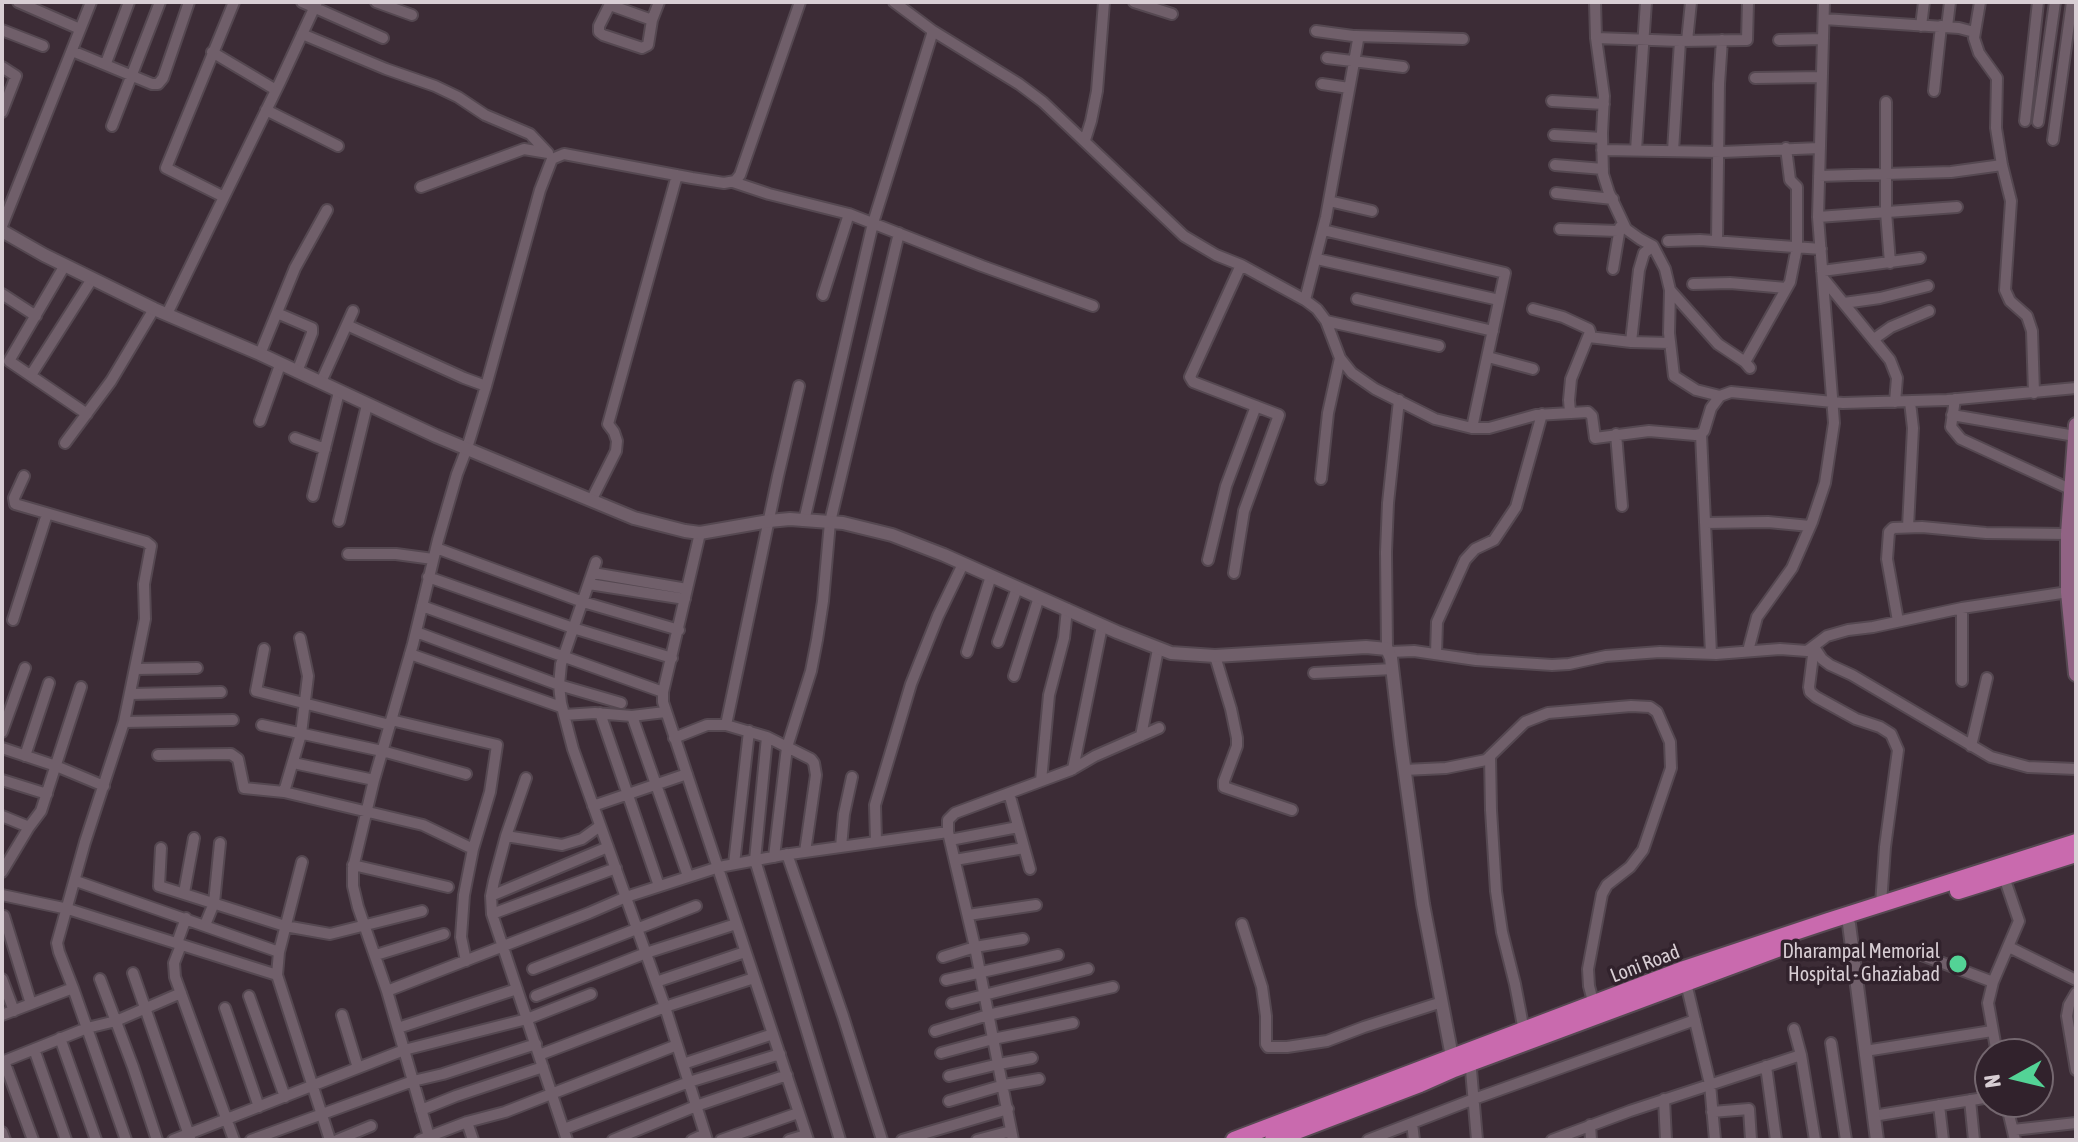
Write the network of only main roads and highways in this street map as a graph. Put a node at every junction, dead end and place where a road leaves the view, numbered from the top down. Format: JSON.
{"nodes":[{"id":1,"x":2075,"y":430,"type":"edge"},
{"id":2,"x":2071,"y":599,"type":"edge"},
{"id":3,"x":2076,"y":674,"type":"edge"},
{"id":4,"x":2076,"y":842,"type":"edge"},
{"id":5,"x":2076,"y":854,"type":"edge"},
{"id":6,"x":1596,"y":1011,"type":"junction"},
{"id":7,"x":1470,"y":1058,"type":"junction"},
{"id":8,"x":1454,"y":1064,"type":"junction"},
{"id":9,"x":1234,"y":1140,"type":"edge"},
{"id":10,"x":1273,"y":1140,"type":"edge"}],
"edges":[{"from":1,"to":2,"type":"main road"},
{"from":2,"to":3,"type":"main road"},
{"from":4,"to":6,"type":"highway","name":"Loni Road"},
{"from":5,"to":6,"type":"highway","name":"Loni Road"},
{"from":6,"to":7,"type":"highway","name":"Loni Road"},
{"from":6,"to":7,"type":"highway","name":"Loni Road"},
{"from":7,"to":8,"type":"highway","name":"Loni Road"},
{"from":8,"to":9,"type":"highway","name":"Loni Road"},
{"from":8,"to":10,"type":"highway","name":"Loni Road"}]}
